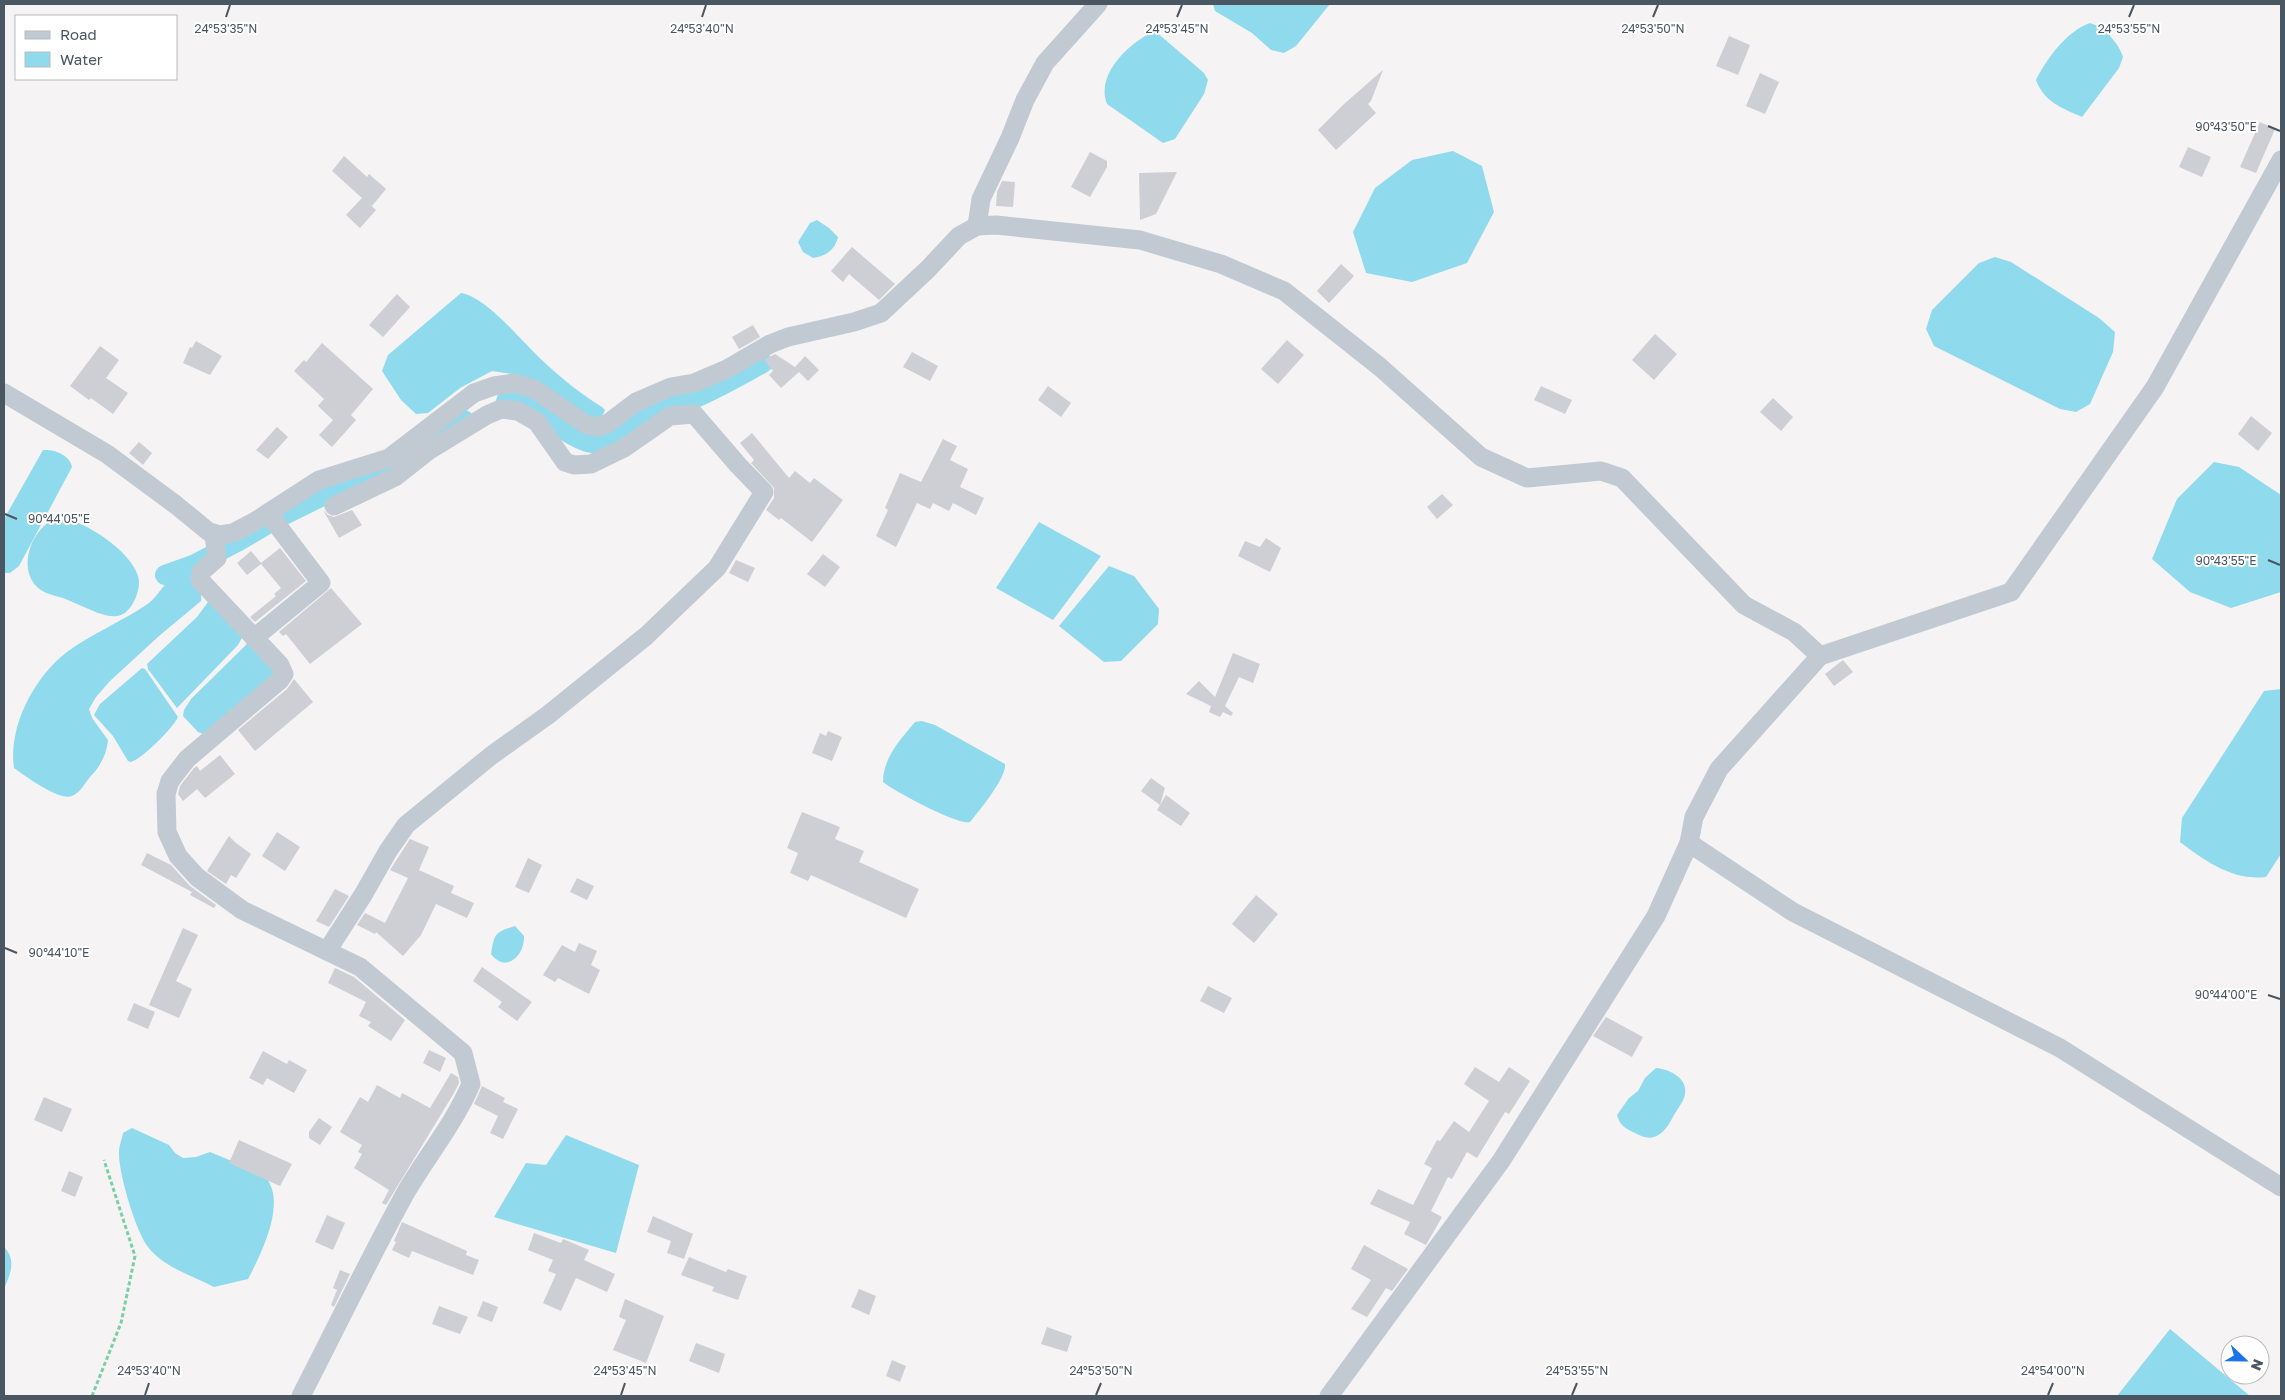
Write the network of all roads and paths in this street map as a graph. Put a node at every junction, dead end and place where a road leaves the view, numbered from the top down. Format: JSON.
{"nodes":[{"id":1,"x":1098,"y":4,"type":"edge"},
{"id":2,"x":2281,"y":160,"type":"edge"},
{"id":3,"x":977,"y":226,"type":"junction"},
{"id":4,"x":4,"y":392,"type":"edge"},
{"id":5,"x":334,"y":506,"type":"dead end"},
{"id":6,"x":268,"y":513,"type":"junction"},
{"id":7,"x":214,"y":535,"type":"junction"},
{"id":8,"x":254,"y":638,"type":"junction"},
{"id":9,"x":1820,"y":656,"type":"junction"},
{"id":10,"x":1689,"y":843,"type":"junction"},
{"id":11,"x":327,"y":951,"type":"junction"},
{"id":12,"x":104,"y":1160,"type":"dead end"},
{"id":13,"x":2281,"y":1187,"type":"edge"},
{"id":14,"x":92,"y":1396,"type":"edge"},
{"id":15,"x":301,"y":1396,"type":"edge"},
{"id":16,"x":1329,"y":1396,"type":"edge"}],
"edges":[{"from":1,"to":3,"type":"street"},
{"from":2,"to":9,"type":"street"},
{"from":3,"to":6,"type":"street"},
{"from":3,"to":9,"type":"street"},
{"from":4,"to":7,"type":"street"},
{"from":5,"to":11,"type":"street"},
{"from":6,"to":7,"type":"street"},
{"from":6,"to":8,"type":"street"},
{"from":7,"to":8,"type":"street"},
{"from":8,"to":11,"type":"street"},
{"from":9,"to":10,"type":"street"},
{"from":10,"to":13,"type":"street"},
{"from":10,"to":16,"type":"street"},
{"from":11,"to":15,"type":"street"},
{"from":12,"to":14,"type":"path"}]}
